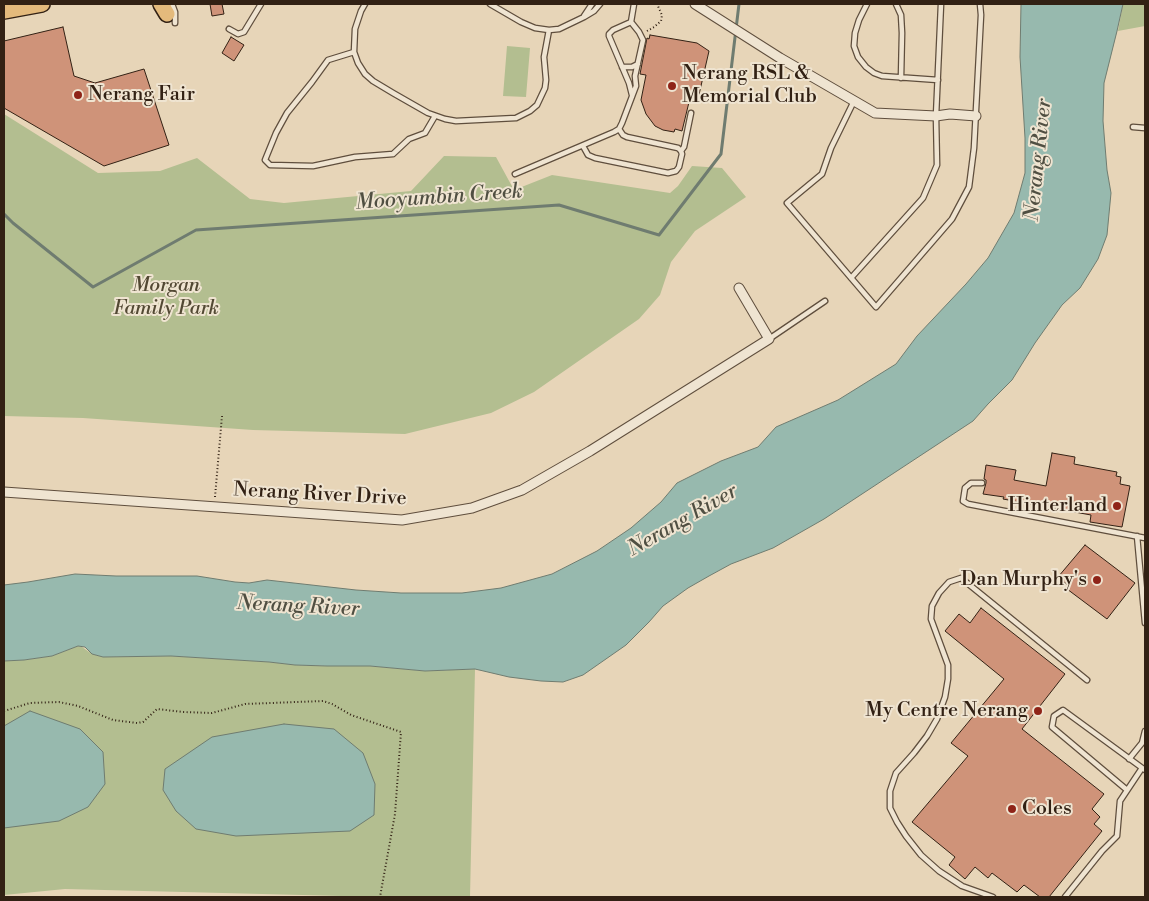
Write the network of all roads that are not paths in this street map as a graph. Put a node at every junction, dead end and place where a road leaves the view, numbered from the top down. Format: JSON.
{"nodes":[{"id":1,"x":42,"y":4,"type":"edge"},
{"id":2,"x":261,"y":4,"type":"edge"},
{"id":3,"x":366,"y":4,"type":"edge"},
{"id":4,"x":490,"y":4,"type":"edge"},
{"id":5,"x":592,"y":4,"type":"edge"},
{"id":6,"x":600,"y":4,"type":"edge"},
{"id":7,"x":634,"y":4,"type":"edge"},
{"id":8,"x":867,"y":4,"type":"edge"},
{"id":9,"x":896,"y":4,"type":"edge"},
{"id":10,"x":941,"y":4,"type":"edge"},
{"id":11,"x":980,"y":4,"type":"edge"},
{"id":12,"x":697,"y":5,"type":"edge"},
{"id":13,"x":4,"y":10,"type":"edge"},
{"id":14,"x":584,"y":17,"type":"junction"},
{"id":15,"x":631,"y":22,"type":"junction"},
{"id":16,"x":228,"y":29,"type":"dead end"},
{"id":17,"x":549,"y":30,"type":"junction"},
{"id":18,"x":354,"y":52,"type":"junction"},
{"id":19,"x":638,"y":64,"type":"junction"},
{"id":20,"x":622,"y":67,"type":"junction"},
{"id":21,"x":901,"y":78,"type":"junction"},
{"id":22,"x":938,"y":80,"type":"junction"},
{"id":23,"x":632,"y":96,"type":"junction"},
{"id":24,"x":854,"y":101,"type":"junction"},
{"id":25,"x":691,"y":113,"type":"dead end"},
{"id":26,"x":435,"y":116,"type":"junction"},
{"id":27,"x":936,"y":116,"type":"junction"},
{"id":28,"x":976,"y":116,"type":"junction"},
{"id":29,"x":1133,"y":127,"type":"dead end"},
{"id":30,"x":1145,"y":128,"type":"edge"},
{"id":31,"x":619,"y":129,"type":"junction"},
{"id":32,"x":583,"y":146,"type":"junction"},
{"id":33,"x":681,"y":151,"type":"junction"},
{"id":34,"x":514,"y":174,"type":"dead end"},
{"id":35,"x":851,"y":278,"type":"junction"},
{"id":36,"x":739,"y":288,"type":"dead end"},
{"id":37,"x":825,"y":301,"type":"dead end"},
{"id":38,"x":769,"y":339,"type":"junction"},
{"id":39,"x":982,"y":483,"type":"dead end"},
{"id":40,"x":4,"y":492,"type":"edge"},
{"id":41,"x":1137,"y":536,"type":"junction"},
{"id":42,"x":1145,"y":538,"type":"edge"},
{"id":43,"x":1145,"y":623,"type":"edge"},
{"id":44,"x":1087,"y":680,"type":"dead end"},
{"id":45,"x":1145,"y":731,"type":"edge"},
{"id":46,"x":1130,"y":759,"type":"junction"},
{"id":47,"x":1144,"y":769,"type":"edge"},
{"id":48,"x":1127,"y":790,"type":"junction"},
{"id":49,"x":993,"y":897,"type":"edge"},
{"id":50,"x":1065,"y":897,"type":"edge"}],
"edges":[{"from":1,"to":13,"type":"main road"},
{"from":2,"to":16,"type":"lane"},
{"from":3,"to":18,"type":"lane"},
{"from":4,"to":17,"type":"lane"},
{"from":5,"to":14,"type":"lane"},
{"from":6,"to":14,"type":"lane"},
{"from":7,"to":15,"type":"lane"},
{"from":8,"to":21,"type":"lane"},
{"from":9,"to":21,"type":"lane"},
{"from":10,"to":22,"type":"lane"},
{"from":11,"to":28,"type":"lane"},
{"from":12,"to":24,"type":"street"},
{"from":14,"to":17,"type":"lane"},
{"from":15,"to":19,"type":"lane"},
{"from":15,"to":20,"type":"lane"},
{"from":17,"to":26,"type":"lane"},
{"from":18,"to":26,"type":"lane"},
{"from":18,"to":26,"type":"lane"},
{"from":19,"to":20,"type":"lane"},
{"from":19,"to":23,"type":"lane"},
{"from":20,"to":23,"type":"lane"},
{"from":21,"to":22,"type":"lane"},
{"from":22,"to":27,"type":"lane"},
{"from":23,"to":31,"type":"lane"},
{"from":24,"to":27,"type":"street"},
{"from":24,"to":35,"type":"lane"},
{"from":25,"to":33,"type":"lane"},
{"from":27,"to":28,"type":"street"},
{"from":27,"to":35,"type":"lane"},
{"from":28,"to":35,"type":"lane"},
{"from":29,"to":30,"type":"lane"},
{"from":31,"to":32,"type":"lane"},
{"from":31,"to":33,"type":"lane"},
{"from":32,"to":33,"type":"lane"},
{"from":32,"to":34,"type":"lane"},
{"from":36,"to":38,"type":"street"},
{"from":37,"to":38,"type":"lane"},
{"from":38,"to":40,"type":"street","name":"Nerang River Drive"},
{"from":39,"to":41,"type":"lane"},
{"from":41,"to":42,"type":"lane"},
{"from":41,"to":43,"type":"lane"},
{"from":44,"to":49,"type":"lane"},
{"from":45,"to":46,"type":"lane"},
{"from":46,"to":47,"type":"lane"},
{"from":46,"to":48,"type":"lane"},
{"from":47,"to":48,"type":"lane"},
{"from":48,"to":50,"type":"lane"}]}
